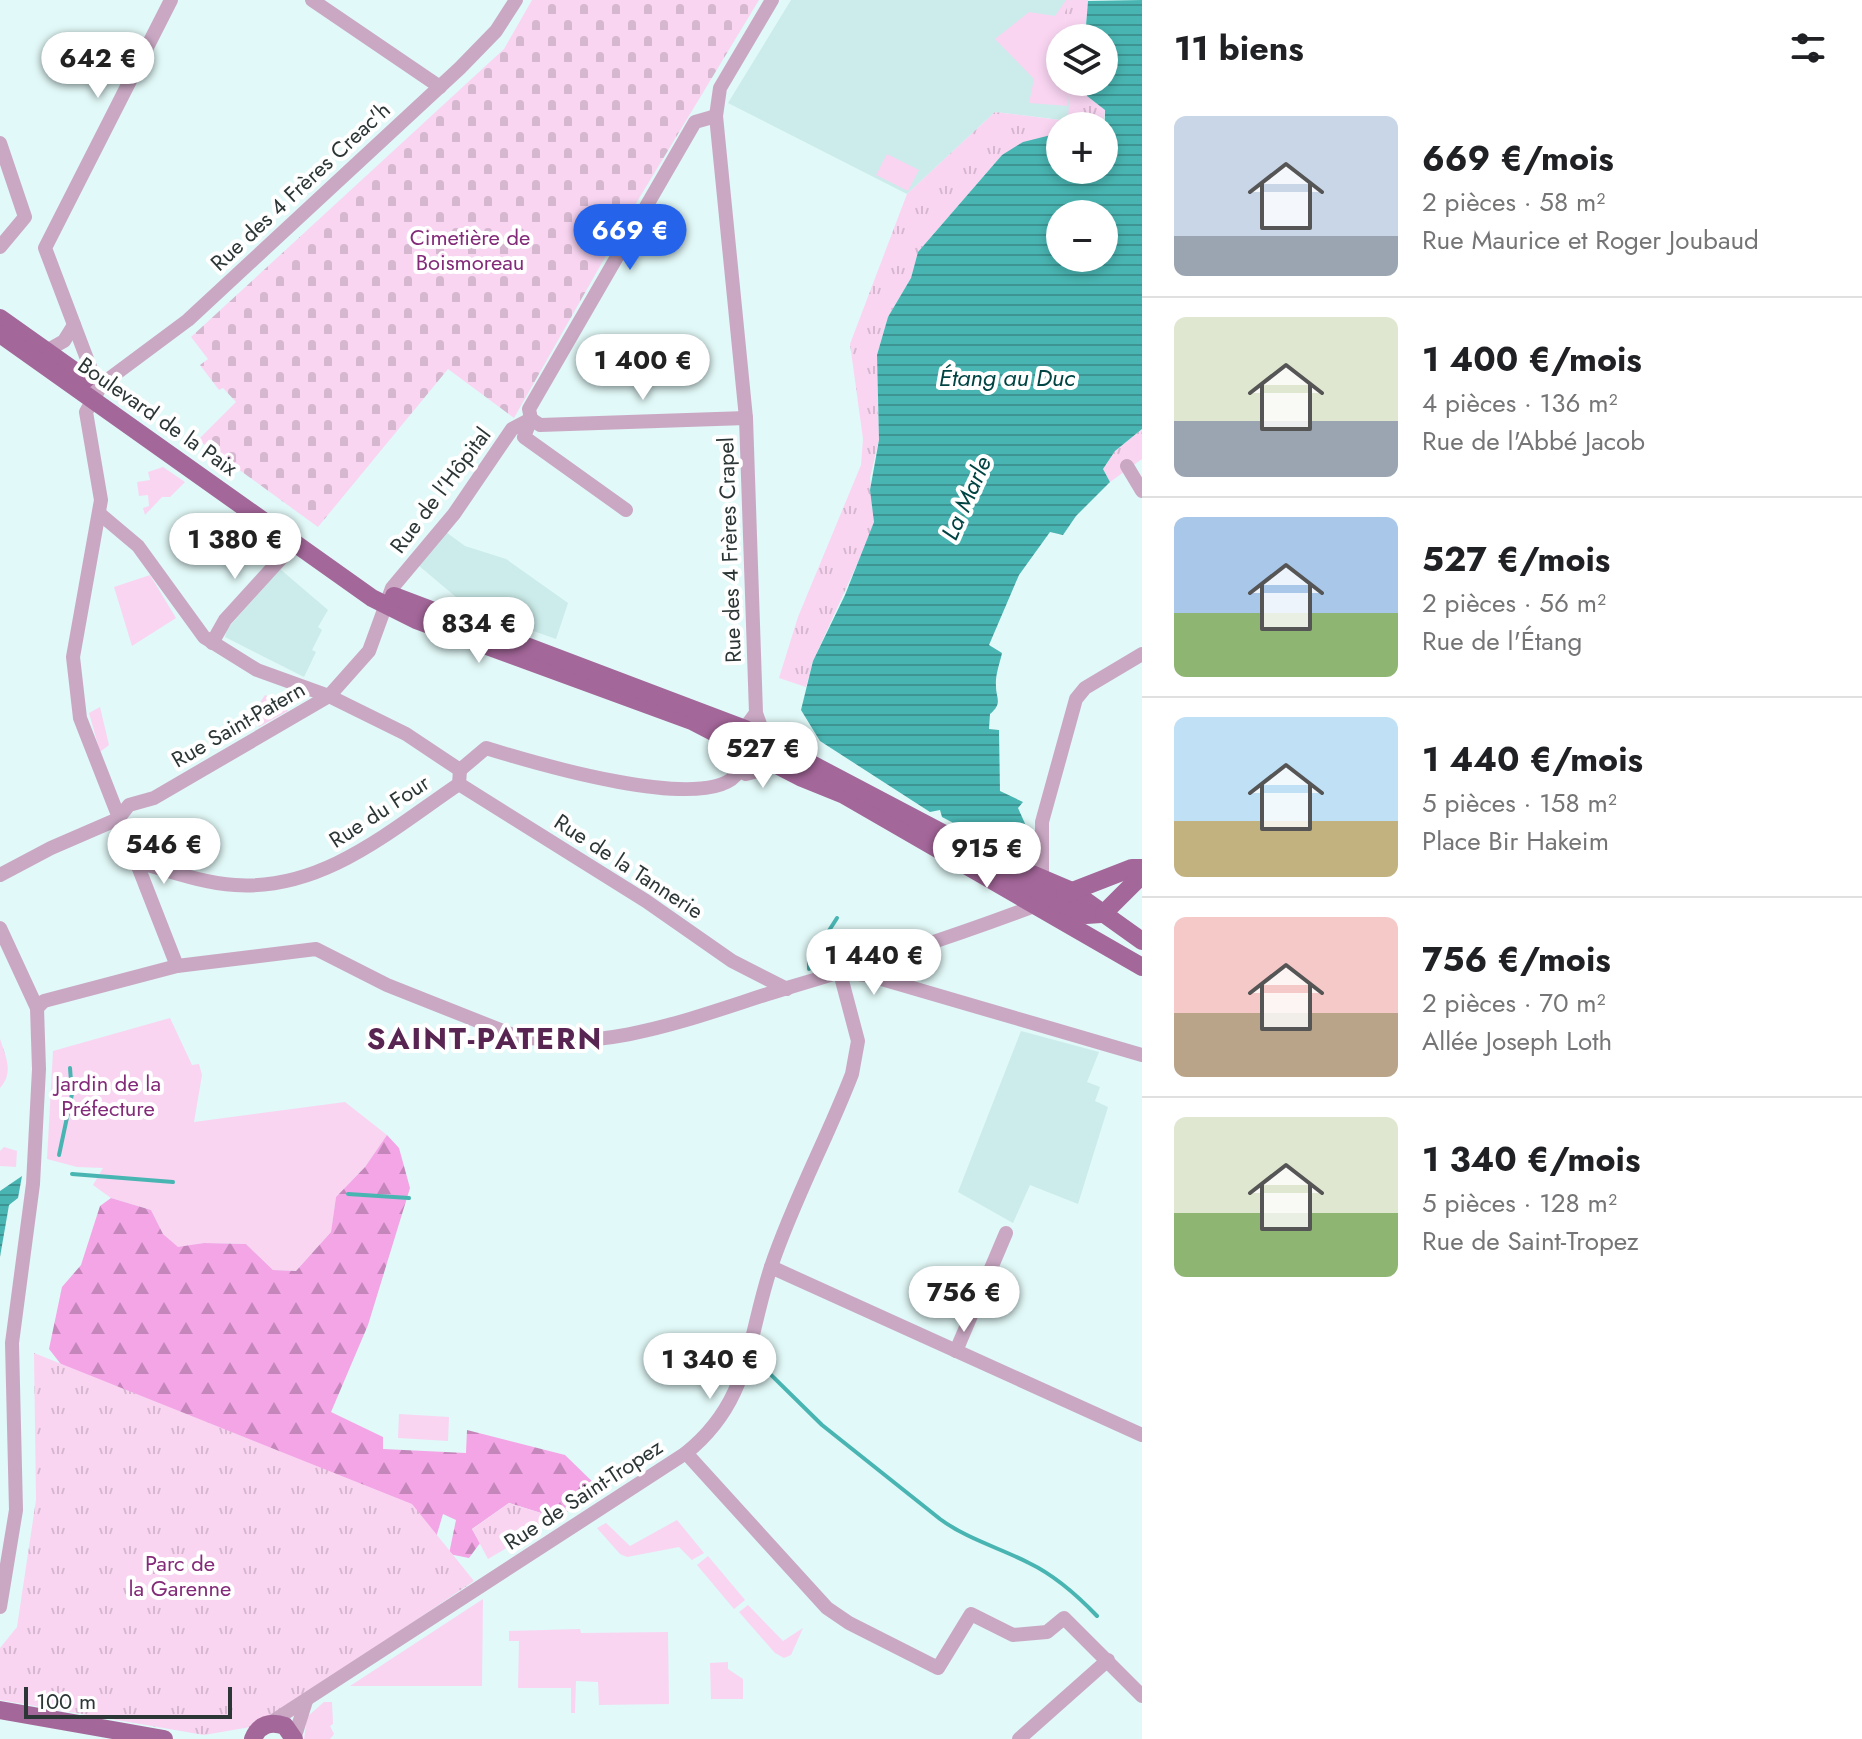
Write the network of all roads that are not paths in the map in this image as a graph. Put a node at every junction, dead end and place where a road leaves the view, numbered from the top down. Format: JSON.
{"nodes":[{"id":1,"x":171,"y":0,"type":"edge"},
{"id":2,"x":312,"y":0,"type":"edge"},
{"id":3,"x":516,"y":0,"type":"edge"},
{"id":4,"x":772,"y":0,"type":"edge"},
{"id":5,"x":440,"y":87,"type":"junction"},
{"id":6,"x":716,"y":116,"type":"junction"},
{"id":7,"x":0,"y":143,"type":"edge"},
{"id":8,"x":0,"y":247,"type":"edge"},
{"id":9,"x":0,"y":318,"type":"edge"},
{"id":10,"x":74,"y":325,"type":"junction"},
{"id":11,"x":0,"y":334,"type":"edge"},
{"id":12,"x":48,"y":350,"type":"junction"},
{"id":13,"x":95,"y":393,"type":"junction"},
{"id":14,"x":746,"y":418,"type":"junction"},
{"id":15,"x":531,"y":419,"type":"junction"},
{"id":16,"x":1127,"y":466,"type":"dead end"},
{"id":17,"x":1142,"y":491,"type":"edge"},
{"id":18,"x":626,"y":510,"type":"dead end"},
{"id":19,"x":100,"y":514,"type":"junction"},
{"id":20,"x":295,"y":543,"type":"junction"},
{"id":21,"x":387,"y":599,"type":"junction"},
{"id":22,"x":212,"y":643,"type":"junction"},
{"id":23,"x":1142,"y":654,"type":"edge"},
{"id":24,"x":329,"y":696,"type":"junction"},
{"id":25,"x":745,"y":728,"type":"junction"},
{"id":26,"x":766,"y":739,"type":"junction"},
{"id":27,"x":769,"y":760,"type":"junction"},
{"id":28,"x":738,"y":772,"type":"junction"},
{"id":29,"x":460,"y":777,"type":"junction"},
{"id":30,"x":118,"y":819,"type":"junction"},
{"id":31,"x":134,"y":861,"type":"junction"},
{"id":32,"x":1142,"y":868,"type":"edge"},
{"id":33,"x":0,"y":875,"type":"edge"},
{"id":34,"x":1042,"y":876,"type":"junction"},
{"id":35,"x":1054,"y":898,"type":"junction"},
{"id":36,"x":1104,"y":913,"type":"junction"},
{"id":37,"x":0,"y":928,"type":"edge"},
{"id":38,"x":1142,"y":941,"type":"edge"},
{"id":39,"x":4,"y":946,"type":"edge"},
{"id":40,"x":1142,"y":954,"type":"edge"},
{"id":41,"x":177,"y":966,"type":"junction"},
{"id":42,"x":1142,"y":967,"type":"edge"},
{"id":43,"x":840,"y":973,"type":"junction"},
{"id":44,"x":787,"y":989,"type":"junction"},
{"id":45,"x":37,"y":1008,"type":"junction"},
{"id":46,"x":1142,"y":1055,"type":"edge"},
{"id":47,"x":1006,"y":1233,"type":"dead end"},
{"id":48,"x":771,"y":1267,"type":"junction"},
{"id":49,"x":956,"y":1351,"type":"junction"},
{"id":50,"x":1142,"y":1435,"type":"edge"},
{"id":51,"x":686,"y":1453,"type":"junction"},
{"id":52,"x":0,"y":1607,"type":"edge"},
{"id":53,"x":1108,"y":1660,"type":"junction"},
{"id":54,"x":1142,"y":1696,"type":"edge"},
{"id":55,"x":306,"y":1700,"type":"junction"},
{"id":56,"x":0,"y":1710,"type":"edge"},
{"id":57,"x":254,"y":1734,"type":"edge"},
{"id":58,"x":164,"y":1739,"type":"edge"},
{"id":59,"x":294,"y":1739,"type":"edge"},
{"id":60,"x":1019,"y":1739,"type":"edge"}],
"edges":[{"from":1,"to":10,"type":"street"},
{"from":2,"to":5,"type":"street"},
{"from":3,"to":5,"type":"street","name":"Rue des 4 Frères Creac'h"},
{"from":4,"to":6,"type":"street","name":"Rue des 4 Frères Crapel"},
{"from":5,"to":13,"type":"street","name":"Rue des 4 Frères Creac'h"},
{"from":6,"to":14,"type":"street","name":"Rue des 4 Frères Crapel"},
{"from":6,"to":15,"type":"street"},
{"from":7,"to":8,"type":"street"},
{"from":9,"to":12,"type":"main road","name":"Boulevard de la Paix"},
{"from":10,"to":12,"type":"street"},
{"from":10,"to":13,"type":"street"},
{"from":11,"to":13,"type":"main road","name":"Boulevard de la Paix"},
{"from":12,"to":13,"type":"main road","name":"Boulevard de la Paix"},
{"from":13,"to":19,"type":"street"},
{"from":13,"to":20,"type":"main road","name":"Boulevard de la Paix"},
{"from":13,"to":21,"type":"main road","name":"Boulevard de la Paix"},
{"from":14,"to":15,"type":"street"},
{"from":14,"to":25,"type":"street","name":"Rue des 4 Frères Crapel"},
{"from":15,"to":18,"type":"street"},
{"from":15,"to":21,"type":"street","name":"Rue de l'Hôpital"},
{"from":16,"to":17,"type":"street"},
{"from":19,"to":22,"type":"street","name":"Rue de la Tannerie"},
{"from":19,"to":30,"type":"street"},
{"from":20,"to":21,"type":"main road","name":"Boulevard de la Paix"},
{"from":20,"to":22,"type":"street"},
{"from":21,"to":24,"type":"street","name":"Rue Saint-Patern"},
{"from":21,"to":25,"type":"main road","name":"Boulevard de la Paix"},
{"from":22,"to":24,"type":"street","name":"Rue de la Tannerie"},
{"from":23,"to":34,"type":"street"},
{"from":24,"to":29,"type":"street","name":"Rue de la Tannerie"},
{"from":24,"to":30,"type":"street","name":"Rue Saint-Patern"},
{"from":25,"to":26,"type":"main road","name":"Boulevard de la Paix"},
{"from":25,"to":27,"type":"main road","name":"Boulevard de la Paix"},
{"from":25,"to":28,"type":"street","name":"Rue des 4 Frères Crapel"},
{"from":26,"to":27,"type":"street"},
{"from":26,"to":34,"type":"main road","name":"Boulevard de la Paix"},
{"from":27,"to":28,"type":"street"},
{"from":27,"to":35,"type":"main road","name":"Boulevard de la Paix"},
{"from":28,"to":29,"type":"street","name":"Rue du Four"},
{"from":29,"to":31,"type":"street","name":"Rue du Four"},
{"from":29,"to":44,"type":"street","name":"Rue de la Tannerie"},
{"from":30,"to":31,"type":"street"},
{"from":30,"to":33,"type":"street","name":"Rue Saint-Patern"},
{"from":31,"to":41,"type":"street"},
{"from":32,"to":35,"type":"main road"},
{"from":32,"to":36,"type":"main road"},
{"from":34,"to":35,"type":"main road","name":"Boulevard de la Paix"},
{"from":35,"to":36,"type":"main road","name":"Boulevard de la Paix"},
{"from":35,"to":40,"type":"main road"},
{"from":35,"to":42,"type":"main road","name":"Boulevard de la Paix"},
{"from":35,"to":43,"type":"street"},
{"from":36,"to":38,"type":"main road","name":"Boulevard de la Paix"},
{"from":37,"to":39,"type":"street"},
{"from":39,"to":45,"type":"street"},
{"from":41,"to":44,"type":"street"},
{"from":41,"to":45,"type":"street"},
{"from":43,"to":44,"type":"street"},
{"from":43,"to":46,"type":"street"},
{"from":43,"to":48,"type":"street","name":"Rue de Saint-Tropez"},
{"from":45,"to":52,"type":"street"},
{"from":47,"to":49,"type":"street"},
{"from":48,"to":49,"type":"street"},
{"from":48,"to":51,"type":"street","name":"Rue de Saint-Tropez"},
{"from":49,"to":50,"type":"street"},
{"from":51,"to":53,"type":"street"},
{"from":51,"to":55,"type":"street","name":"Rue de Saint-Tropez"},
{"from":53,"to":54,"type":"street"},
{"from":53,"to":60,"type":"street"},
{"from":55,"to":57,"type":"street","name":"Rue de Saint-Tropez"},
{"from":55,"to":59,"type":"street"},
{"from":56,"to":58,"type":"main road"},
{"from":57,"to":59,"type":"main road"}]}
